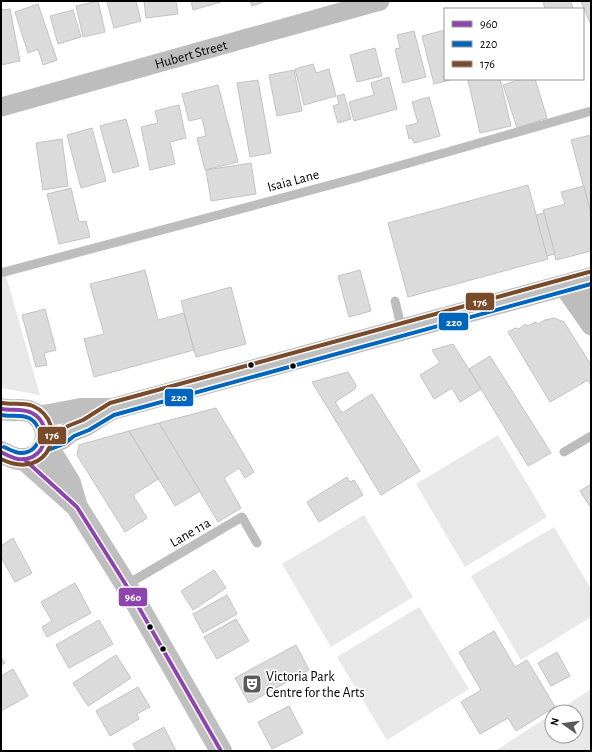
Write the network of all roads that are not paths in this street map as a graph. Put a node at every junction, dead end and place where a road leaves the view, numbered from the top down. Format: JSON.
{"nodes":[{"id":1,"x":380,"y":1,"type":"edge"},
{"id":2,"x":1,"y":107,"type":"edge"},
{"id":3,"x":591,"y":111,"type":"edge"},
{"id":4,"x":1,"y":274,"type":"edge"},
{"id":5,"x":581,"y":286,"type":"edge"},
{"id":6,"x":395,"y":301,"type":"dead end"},
{"id":7,"x":591,"y":326,"type":"edge"},
{"id":8,"x":402,"y":330,"type":"junction"},
{"id":9,"x":1,"y":409,"type":"edge"},
{"id":10,"x":112,"y":409,"type":"junction"},
{"id":11,"x":38,"y":417,"type":"junction"},
{"id":12,"x":591,"y":436,"type":"edge"},
{"id":13,"x":45,"y":445,"type":"junction"},
{"id":14,"x":1,"y":452,"type":"edge"},
{"id":15,"x":564,"y":452,"type":"dead end"},
{"id":16,"x":24,"y":459,"type":"junction"},
{"id":17,"x":78,"y":507,"type":"junction"},
{"id":18,"x":257,"y":543,"type":"dead end"},
{"id":19,"x":126,"y":585,"type":"junction"},
{"id":20,"x":221,"y":751,"type":"edge"}],
"edges":[{"from":1,"to":2,"type":"street","name":"Hubert Street"},
{"from":3,"to":4,"type":"lane","name":"Isaia Lane"},
{"from":5,"to":7,"type":"street"},
{"from":5,"to":8,"type":"main road"},
{"from":6,"to":8,"type":"lane"},
{"from":8,"to":10,"type":"main road"},
{"from":9,"to":11,"type":"main road"},
{"from":10,"to":11,"type":"main road"},
{"from":10,"to":13,"type":"main road"},
{"from":11,"to":13,"type":"main road"},
{"from":12,"to":15,"type":"lane"},
{"from":13,"to":16,"type":"main road"},
{"from":13,"to":17,"type":"main road"},
{"from":14,"to":16,"type":"main road"},
{"from":16,"to":17,"type":"main road"},
{"from":17,"to":19,"type":"main road"},
{"from":18,"to":19,"type":"lane","name":"Lane 11a"},
{"from":19,"to":20,"type":"main road"}]}
